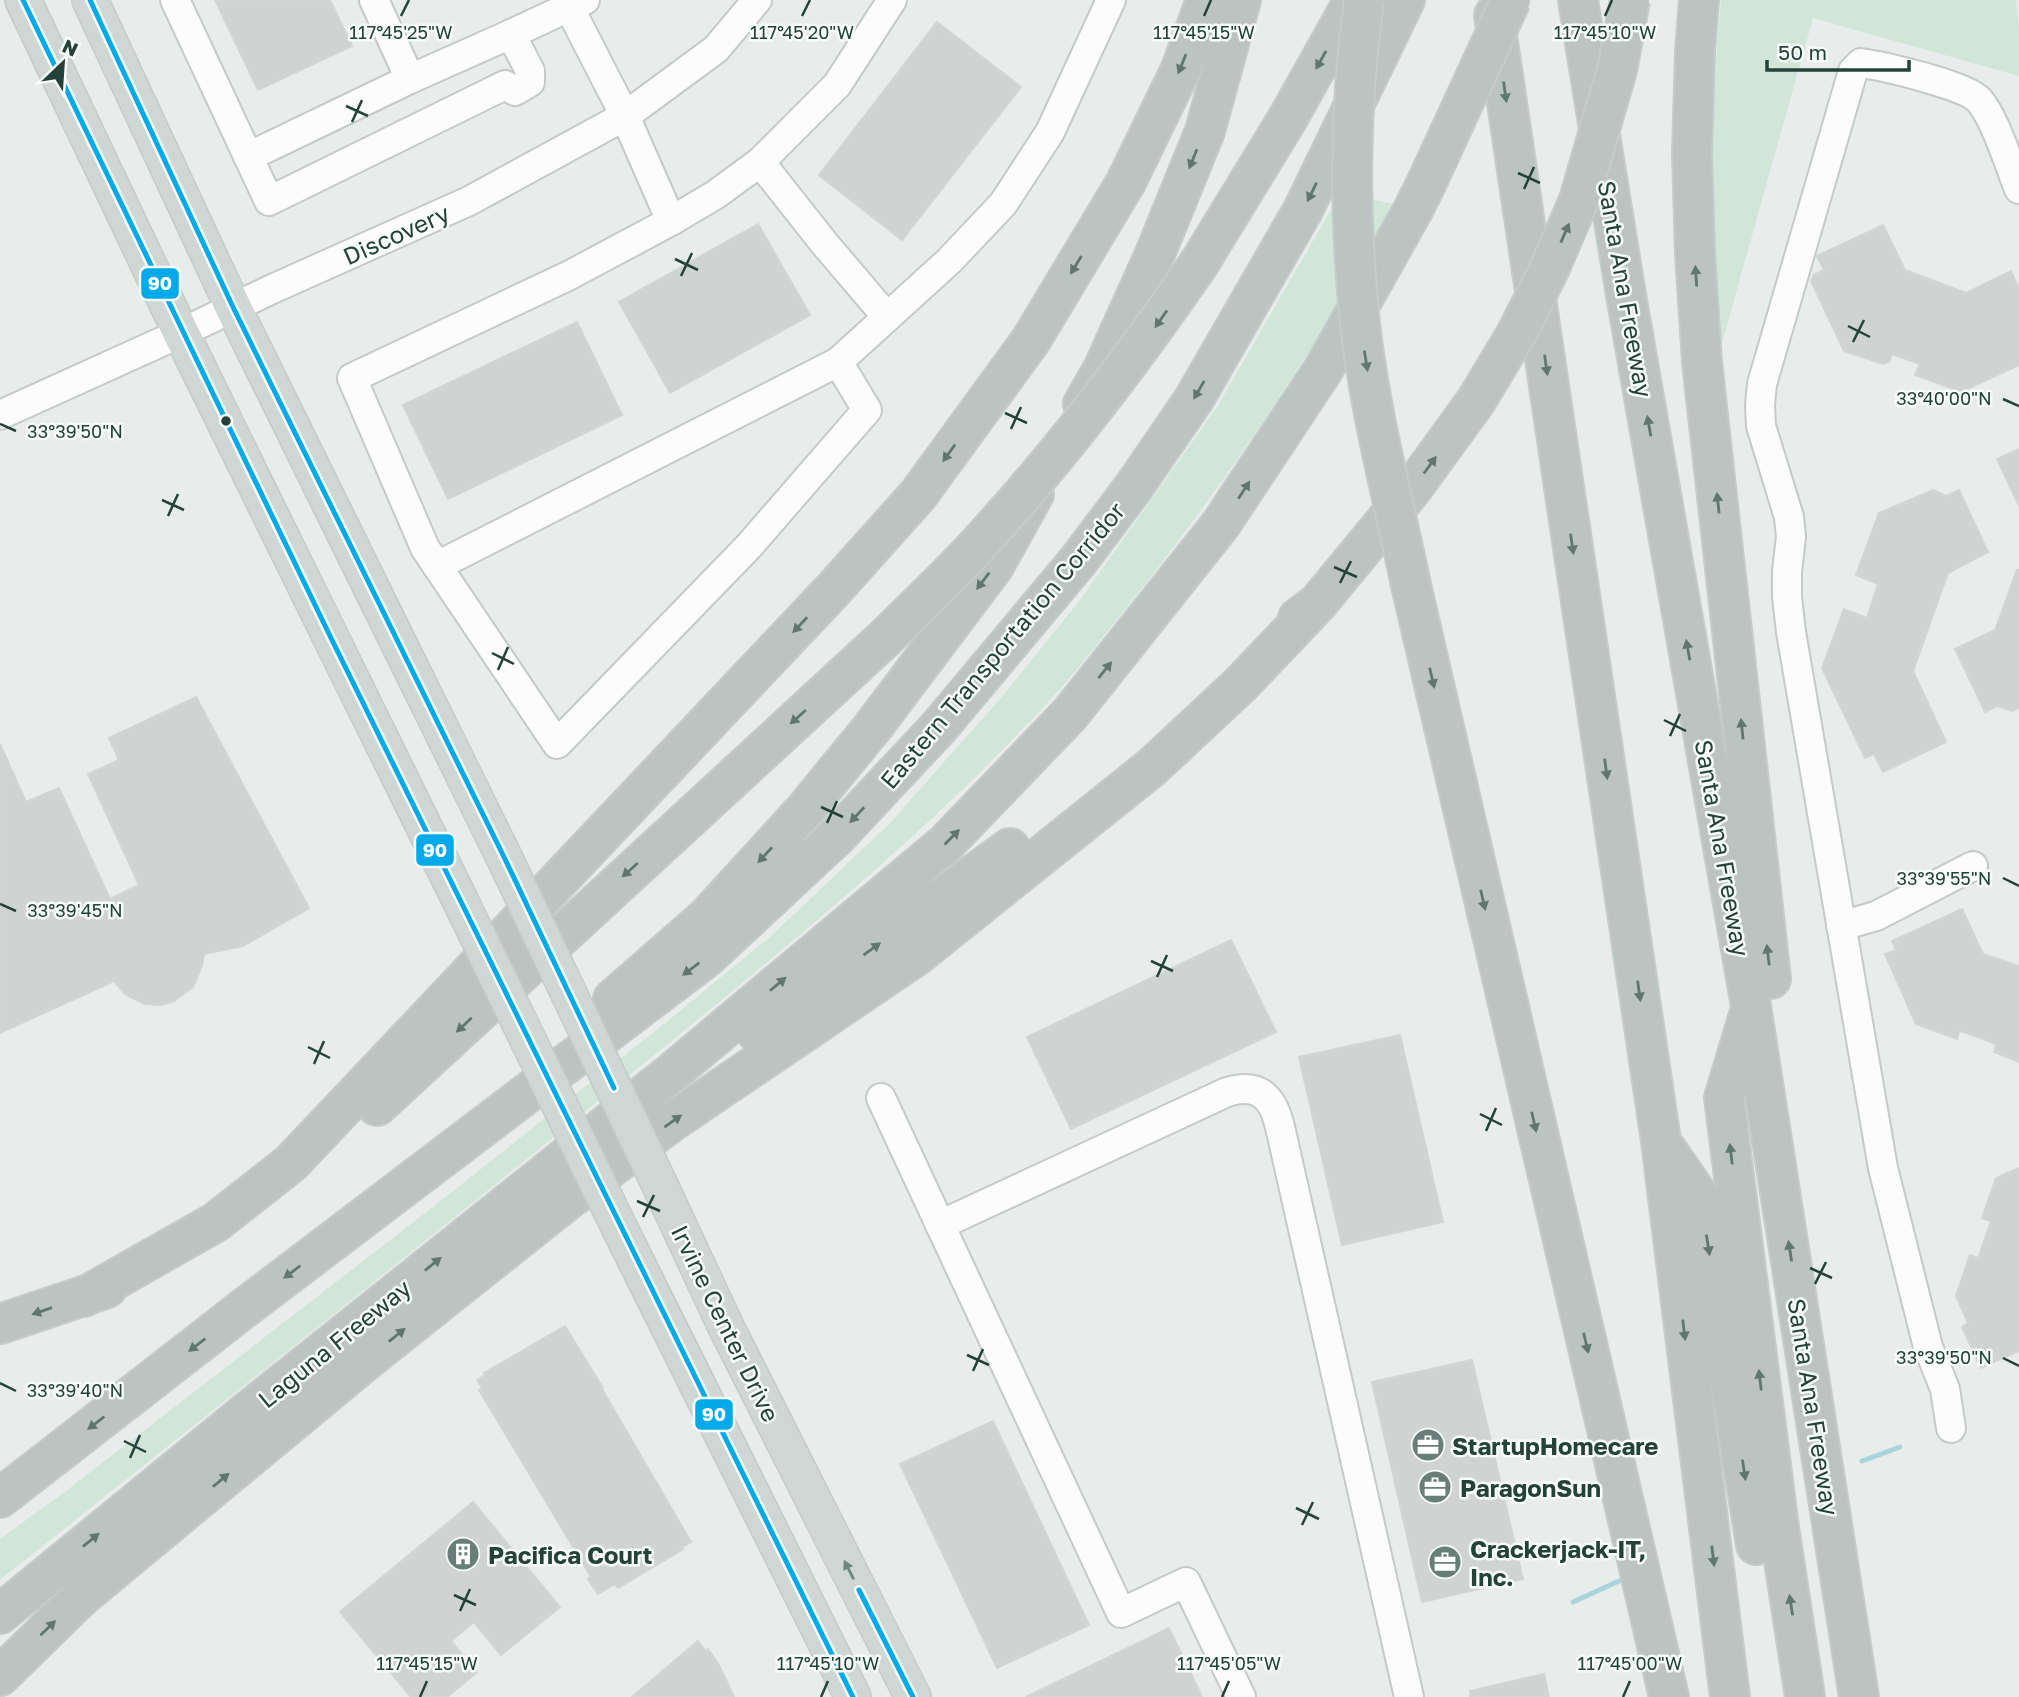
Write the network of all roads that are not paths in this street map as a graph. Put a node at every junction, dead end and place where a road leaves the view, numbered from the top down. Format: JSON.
{"nodes":[{"id":1,"x":23,"y":0,"type":"edge"},
{"id":2,"x":90,"y":0,"type":"edge"},
{"id":3,"x":175,"y":0,"type":"edge"},
{"id":4,"x":374,"y":0,"type":"edge"},
{"id":5,"x":757,"y":0,"type":"edge"},
{"id":6,"x":891,"y":0,"type":"edge"},
{"id":7,"x":1111,"y":0,"type":"edge"},
{"id":8,"x":1206,"y":0,"type":"edge"},
{"id":9,"x":1241,"y":0,"type":"edge"},
{"id":10,"x":1354,"y":0,"type":"edge"},
{"id":11,"x":1364,"y":0,"type":"edge"},
{"id":12,"x":1491,"y":0,"type":"edge"},
{"id":13,"x":1511,"y":0,"type":"edge"},
{"id":14,"x":1578,"y":0,"type":"edge"},
{"id":15,"x":1630,"y":0,"type":"edge"},
{"id":16,"x":1699,"y":0,"type":"edge"},
{"id":17,"x":577,"y":4,"type":"edge"},
{"id":18,"x":1398,"y":15,"type":"edge"},
{"id":19,"x":511,"y":34,"type":"junction"},
{"id":20,"x":410,"y":79,"type":"junction"},
{"id":21,"x":625,"y":116,"type":"junction"},
{"id":22,"x":248,"y":157,"type":"junction"},
{"id":23,"x":760,"y":162,"type":"junction"},
{"id":24,"x":2016,"y":175,"type":"edge"},
{"id":25,"x":671,"y":220,"type":"junction"},
{"id":26,"x":233,"y":307,"type":"junction"},
{"id":27,"x":887,"y":317,"type":"junction"},
{"id":28,"x":181,"y":333,"type":"junction"},
{"id":29,"x":838,"y":362,"type":"junction"},
{"id":30,"x":0,"y":415,"type":"edge"},
{"id":31,"x":437,"y":566,"type":"junction"},
{"id":32,"x":1318,"y":603,"type":"junction"},
{"id":33,"x":1973,"y":866,"type":"dead end"},
{"id":34,"x":1841,"y":926,"type":"junction"},
{"id":35,"x":1751,"y":1006,"type":"junction"},
{"id":36,"x":669,"y":1075,"type":"junction"},
{"id":37,"x":1765,"y":1095,"type":"junction"},
{"id":38,"x":881,"y":1098,"type":"dead end"},
{"id":39,"x":1661,"y":1141,"type":"junction"},
{"id":40,"x":940,"y":1225,"type":"junction"},
{"id":41,"x":340,"y":1235,"type":"junction"},
{"id":42,"x":84,"y":1297,"type":"junction"},
{"id":43,"x":0,"y":1324,"type":"edge"},
{"id":44,"x":1951,"y":1428,"type":"dead end"},
{"id":45,"x":0,"y":1498,"type":"edge"},
{"id":46,"x":0,"y":1614,"type":"edge"},
{"id":47,"x":0,"y":1676,"type":"edge"},
{"id":48,"x":853,"y":1697,"type":"edge"},
{"id":49,"x":913,"y":1697,"type":"edge"},
{"id":50,"x":1241,"y":1697,"type":"edge"},
{"id":51,"x":1409,"y":1697,"type":"edge"},
{"id":52,"x":1669,"y":1697,"type":"edge"},
{"id":53,"x":1730,"y":1697,"type":"edge"},
{"id":54,"x":1781,"y":1697,"type":"edge"},
{"id":55,"x":1805,"y":1697,"type":"edge"},
{"id":56,"x":1859,"y":1697,"type":"edge"}],
"edges":[{"from":1,"to":28,"type":"main road"},
{"from":2,"to":26,"type":"main road","name":"Irvine Center Drive"},
{"from":3,"to":22,"type":"street"},
{"from":4,"to":20,"type":"street"},
{"from":5,"to":21,"type":"street","name":"Discovery"},
{"from":6,"to":23,"type":"street"},
{"from":7,"to":27,"type":"street"},
{"from":8,"to":42,"type":"highway","one_way":true},
{"from":9,"to":41,"type":"highway","one_way":true},
{"from":10,"to":42,"type":"highway","one_way":true,"bridge":true},
{"from":11,"to":52,"type":"highway","one_way":true,"bridge":true},
{"from":12,"to":39,"type":"highway","one_way":true},
{"from":36,"to":13,"type":"highway","one_way":true,"bridge":true},
{"from":35,"to":14,"type":"highway","name":"Santa Ana Freeway","one_way":true},
{"from":32,"to":15,"type":"highway","one_way":true,"bridge":true},
{"from":37,"to":16,"type":"highway","one_way":true},
{"from":17,"to":19,"type":"street"},
{"from":17,"to":21,"type":"street"},
{"from":18,"to":41,"type":"highway","name":"Eastern Transportation Corridor","one_way":true},
{"from":19,"to":20,"type":"street"},
{"from":19,"to":22,"type":"street"},
{"from":20,"to":22,"type":"street"},
{"from":21,"to":25,"type":"street"},
{"from":21,"to":26,"type":"street","name":"Discovery"},
{"from":23,"to":25,"type":"street"},
{"from":23,"to":27,"type":"street"},
{"from":24,"to":34,"type":"street"},
{"from":25,"to":31,"type":"street"},
{"from":26,"to":28,"type":"street","name":"Discovery"},
{"from":49,"to":26,"type":"main road","name":"Irvine Center Drive","one_way":true,"bridge":true},
{"from":27,"to":29,"type":"street"},
{"from":28,"to":30,"type":"street","name":"Discovery"},
{"from":28,"to":48,"type":"main road","bridge":true},
{"from":29,"to":31,"type":"street"},
{"from":29,"to":31,"type":"street"},
{"from":36,"to":32,"type":"highway","one_way":true},
{"from":47,"to":32,"type":"highway","one_way":true},
{"from":33,"to":34,"type":"street"},
{"from":34,"to":44,"type":"street"},
{"from":35,"to":37,"type":"highway","name":"Santa Ana Freeway"},
{"from":55,"to":35,"type":"highway","one_way":true},
{"from":46,"to":36,"type":"highway","name":"Laguna Freeway","one_way":true},
{"from":56,"to":37,"type":"highway","name":"Santa Ana Freeway","one_way":true},
{"from":38,"to":40,"type":"street"},
{"from":39,"to":53,"type":"highway","one_way":true},
{"from":39,"to":54,"type":"highway","one_way":true},
{"from":40,"to":50,"type":"street"},
{"from":40,"to":51,"type":"street"},
{"from":41,"to":45,"type":"highway","one_way":true},
{"from":42,"to":43,"type":"highway","one_way":true}]}
